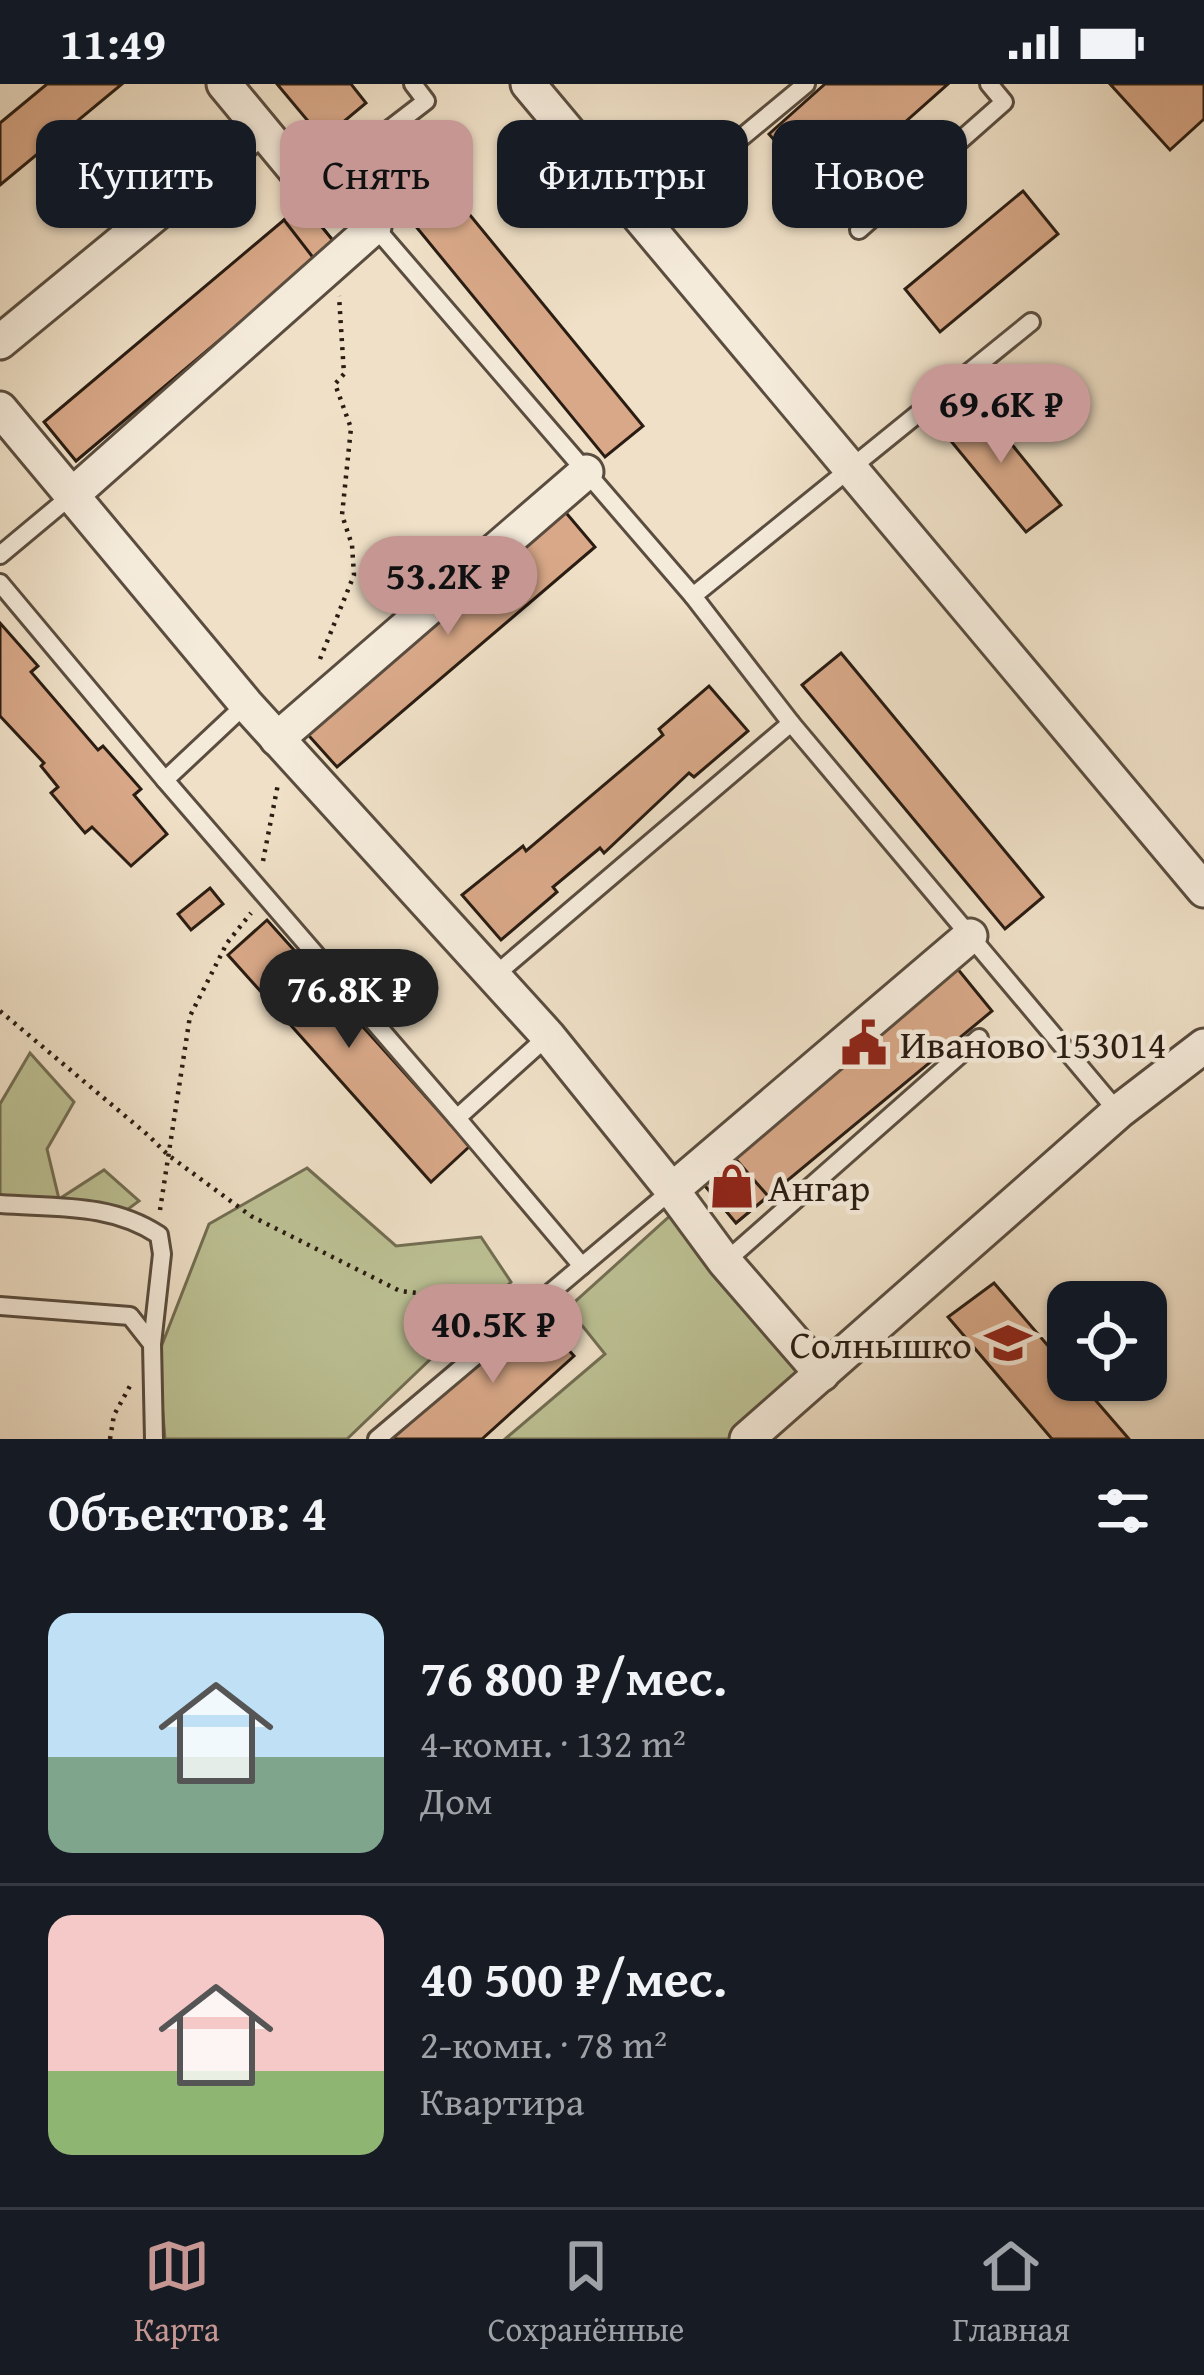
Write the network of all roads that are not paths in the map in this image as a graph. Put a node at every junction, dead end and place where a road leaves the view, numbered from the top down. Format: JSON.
{"nodes":[{"id":1,"x":224,"y":84,"type":"edge"},
{"id":2,"x":413,"y":84,"type":"edge"},
{"id":3,"x":528,"y":84,"type":"edge"},
{"id":4,"x":806,"y":84,"type":"edge"},
{"id":5,"x":989,"y":84,"type":"edge"},
{"id":6,"x":401,"y":120,"type":"edge"},
{"id":7,"x":558,"y":120,"type":"edge"},
{"id":8,"x":260,"y":128,"type":"junction"},
{"id":9,"x":748,"y":132,"type":"edge"},
{"id":10,"x":280,"y":152,"type":"edge"},
{"id":11,"x":373,"y":228,"type":"edge"},
{"id":12,"x":375,"y":228,"type":"edge"},
{"id":13,"x":649,"y":228,"type":"edge"},
{"id":14,"x":859,"y":230,"type":"dead end"},
{"id":15,"x":1030,"y":322,"type":"dead end"},
{"id":16,"x":0,"y":342,"type":"edge"},
{"id":17,"x":0,"y":409,"type":"edge"},
{"id":18,"x":850,"y":471,"type":"junction"},
{"id":19,"x":586,"y":472,"type":"junction"},
{"id":20,"x":72,"y":495,"type":"junction"},
{"id":21,"x":0,"y":555,"type":"edge"},
{"id":22,"x":0,"y":583,"type":"edge"},
{"id":23,"x":693,"y":596,"type":"junction"},
{"id":24,"x":246,"y":704,"type":"junction"},
{"id":25,"x":791,"y":723,"type":"junction"},
{"id":26,"x":278,"y":739,"type":"junction"},
{"id":27,"x":165,"y":780,"type":"junction"},
{"id":28,"x":1204,"y":890,"type":"edge"},
{"id":29,"x":970,"y":936,"type":"junction"},
{"id":30,"x":494,"y":976,"type":"junction"},
{"id":31,"x":548,"y":1036,"type":"junction"},
{"id":32,"x":979,"y":1038,"type":"dead end"},
{"id":33,"x":1202,"y":1052,"type":"edge"},
{"id":34,"x":1118,"y":1112,"type":"junction"},
{"id":35,"x":458,"y":1118,"type":"junction"},
{"id":36,"x":672,"y":1190,"type":"junction"},
{"id":37,"x":0,"y":1204,"type":"edge"},
{"id":38,"x":724,"y":1262,"type":"junction"},
{"id":39,"x":582,"y":1266,"type":"junction"},
{"id":40,"x":0,"y":1306,"type":"edge"},
{"id":41,"x":152,"y":1345,"type":"junction"},
{"id":42,"x":822,"y":1374,"type":"junction"},
{"id":43,"x":154,"y":1439,"type":"edge"},
{"id":44,"x":377,"y":1439,"type":"edge"},
{"id":45,"x":747,"y":1439,"type":"edge"}],
"edges":[{"from":1,"to":8,"type":"street"},
{"from":2,"to":6,"type":"lane"},
{"from":3,"to":7,"type":"street"},
{"from":4,"to":9,"type":"lane"},
{"from":5,"to":14,"type":"lane"},
{"from":8,"to":10,"type":"street"},
{"from":8,"to":16,"type":"street"},
{"from":11,"to":20,"type":"street"},
{"from":12,"to":19,"type":"lane"},
{"from":13,"to":18,"type":"street"},
{"from":15,"to":18,"type":"lane"},
{"from":17,"to":20,"type":"street"},
{"from":18,"to":23,"type":"lane"},
{"from":18,"to":28,"type":"street"},
{"from":19,"to":23,"type":"lane"},
{"from":19,"to":26,"type":"street"},
{"from":20,"to":21,"type":"lane"},
{"from":20,"to":24,"type":"street"},
{"from":22,"to":27,"type":"lane"},
{"from":23,"to":25,"type":"lane"},
{"from":24,"to":26,"type":"street"},
{"from":24,"to":27,"type":"lane"},
{"from":25,"to":29,"type":"lane"},
{"from":25,"to":30,"type":"lane"},
{"from":26,"to":30,"type":"street"},
{"from":27,"to":35,"type":"lane"},
{"from":29,"to":34,"type":"lane"},
{"from":29,"to":36,"type":"street"},
{"from":30,"to":31,"type":"street"},
{"from":31,"to":35,"type":"lane"},
{"from":31,"to":36,"type":"street"},
{"from":32,"to":38,"type":"lane"},
{"from":33,"to":34,"type":"street"},
{"from":34,"to":42,"type":"street"},
{"from":35,"to":39,"type":"lane"},
{"from":36,"to":38,"type":"street"},
{"from":36,"to":39,"type":"lane"},
{"from":37,"to":41,"type":"lane"},
{"from":38,"to":42,"type":"street"},
{"from":39,"to":44,"type":"lane"},
{"from":40,"to":41,"type":"lane"},
{"from":41,"to":43,"type":"lane"},
{"from":42,"to":45,"type":"street"}]}
